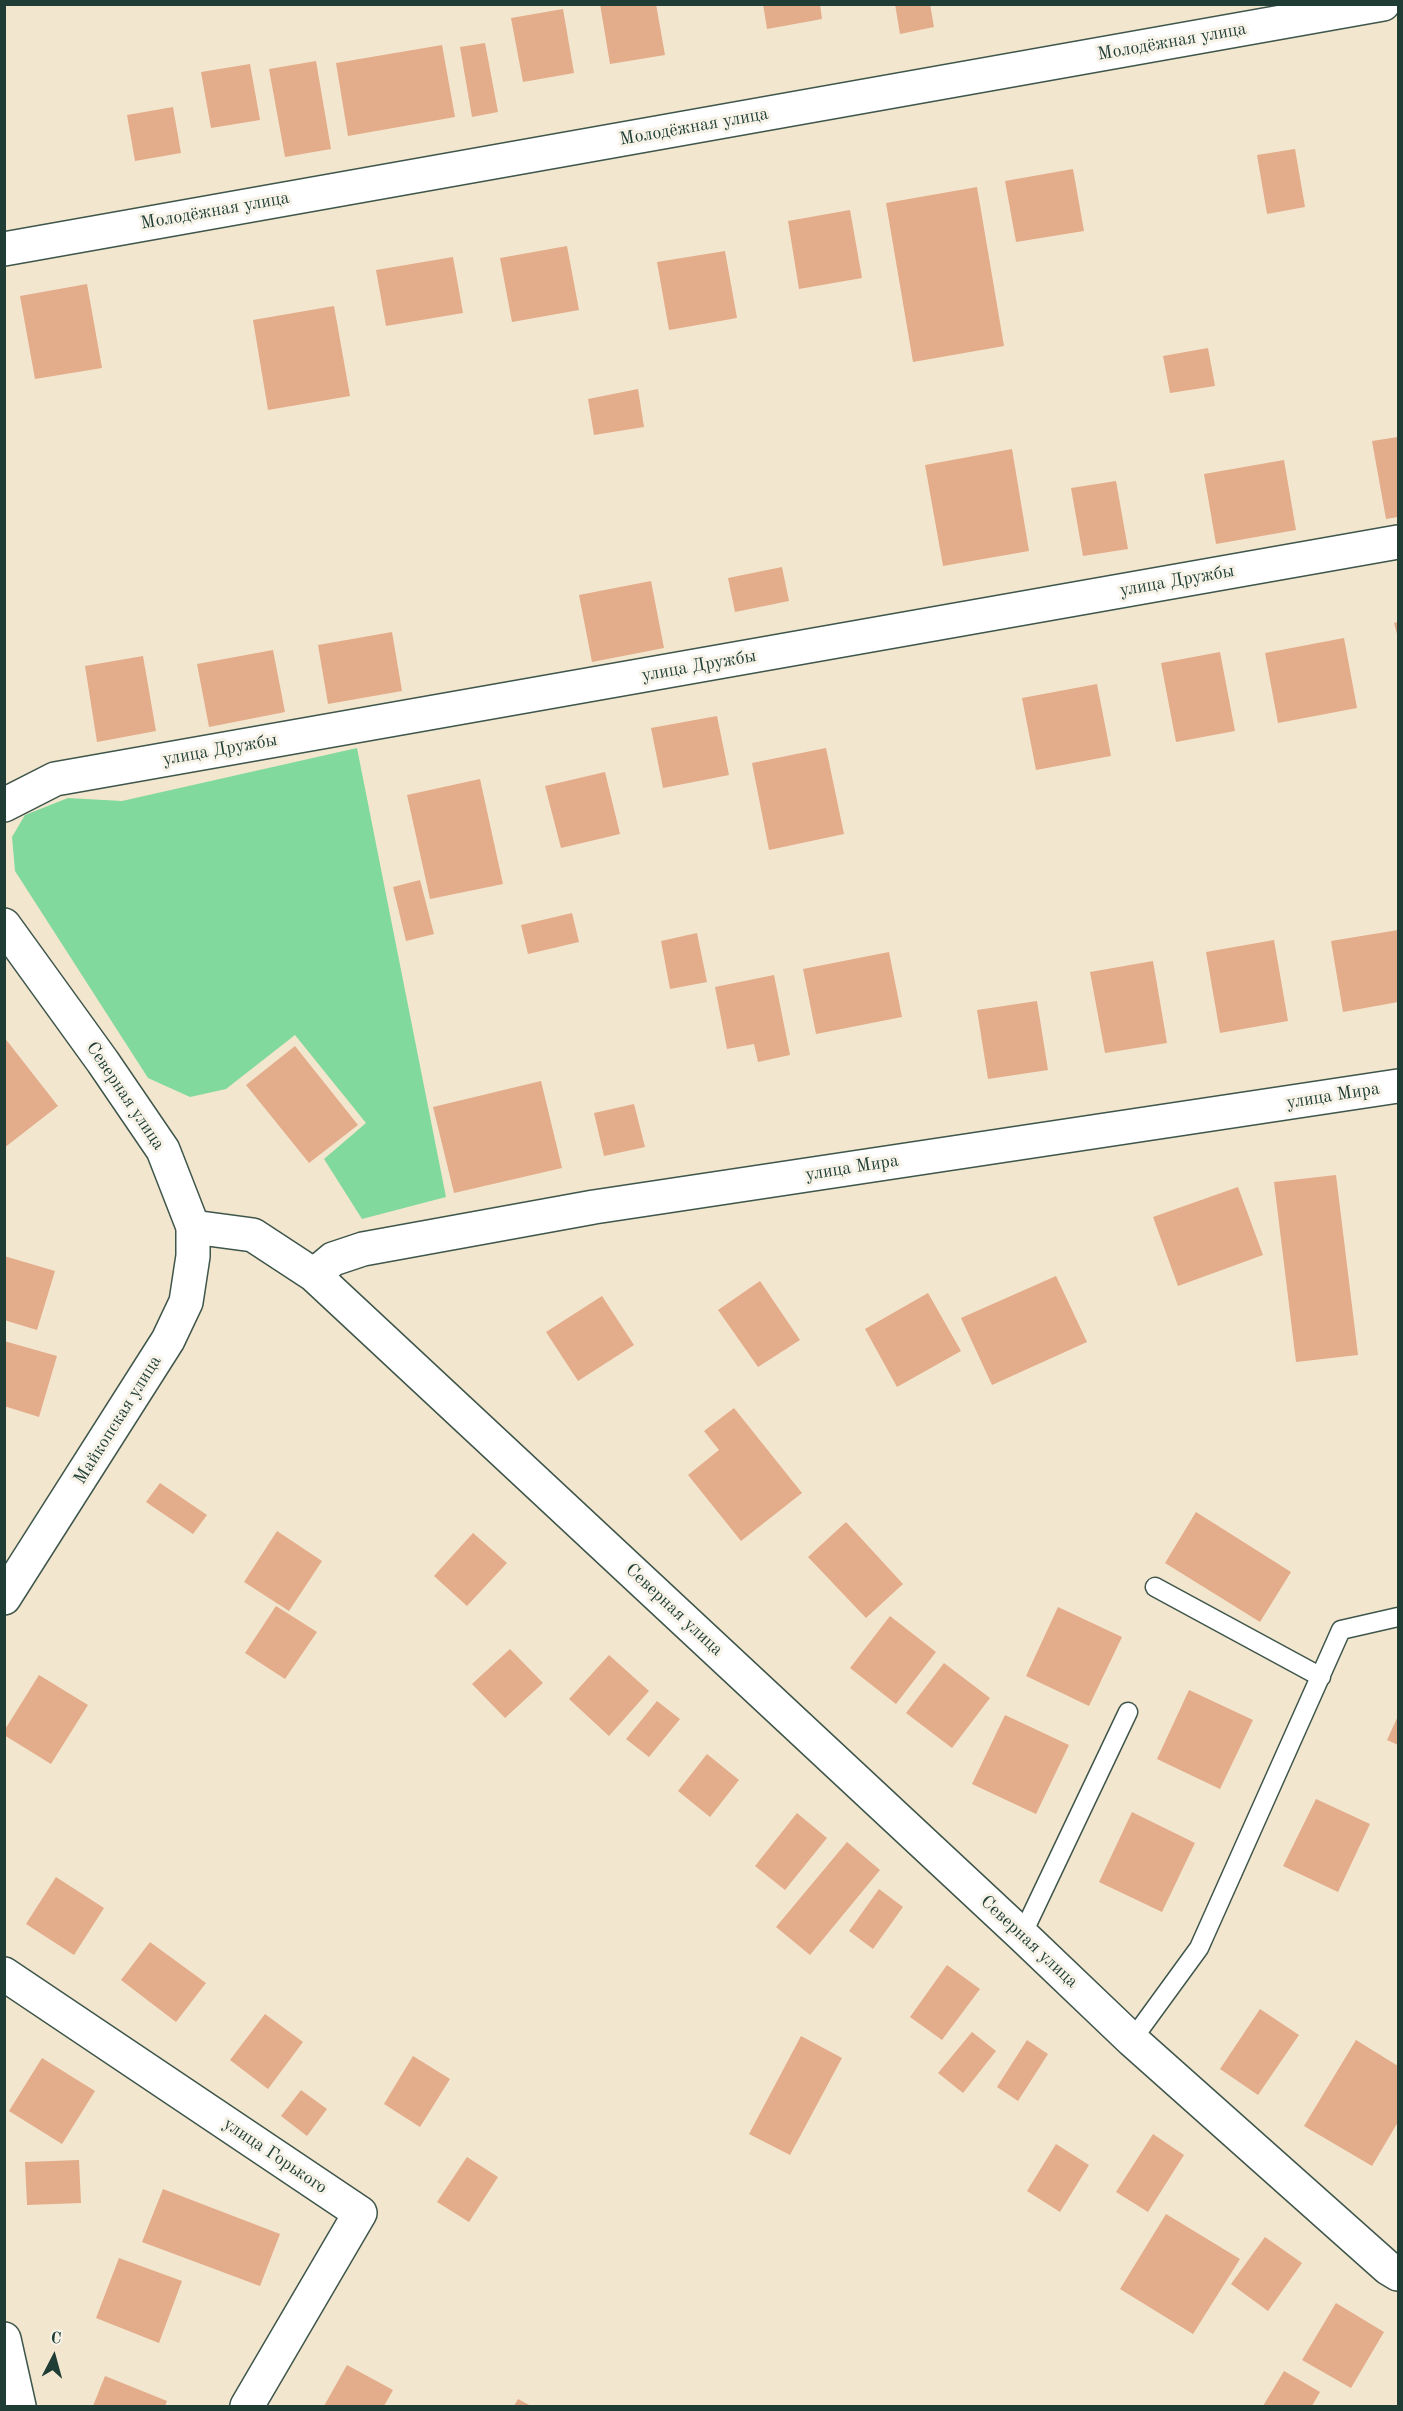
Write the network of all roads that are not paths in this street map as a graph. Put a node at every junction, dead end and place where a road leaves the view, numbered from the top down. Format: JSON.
{"nodes":[{"id":1,"x":1383,"y":4,"type":"edge"},
{"id":2,"x":4,"y":249,"type":"edge"},
{"id":3,"x":1398,"y":542,"type":"edge"},
{"id":4,"x":4,"y":805,"type":"edge"},
{"id":5,"x":4,"y":925,"type":"edge"},
{"id":6,"x":1398,"y":1086,"type":"edge"},
{"id":7,"x":193,"y":1227,"type":"junction"},
{"id":8,"x":314,"y":1275,"type":"junction"},
{"id":9,"x":1155,"y":1587,"type":"dead end"},
{"id":10,"x":4,"y":1598,"type":"edge"},
{"id":11,"x":1398,"y":1617,"type":"edge"},
{"id":12,"x":1321,"y":1677,"type":"junction"},
{"id":13,"x":1128,"y":1712,"type":"dead end"},
{"id":14,"x":1022,"y":1935,"type":"junction"},
{"id":15,"x":4,"y":1974,"type":"edge"},
{"id":16,"x":1132,"y":2040,"type":"junction"},
{"id":17,"x":1398,"y":2274,"type":"edge"},
{"id":18,"x":4,"y":2338,"type":"edge"},
{"id":19,"x":19,"y":2406,"type":"edge"},
{"id":20,"x":247,"y":2406,"type":"edge"}],
"edges":[{"from":1,"to":2,"type":"street","name":"Молодёжная улица"},
{"from":3,"to":4,"type":"street","name":"улица Дружбы"},
{"from":5,"to":7,"type":"street","name":"Северная улица"},
{"from":6,"to":8,"type":"street","name":"улица Мира"},
{"from":7,"to":8,"type":"street","name":"Северная улица"},
{"from":7,"to":10,"type":"street","name":"Майкопская улица"},
{"from":8,"to":14,"type":"street","name":"Северная улица"},
{"from":9,"to":12,"type":"lane"},
{"from":11,"to":12,"type":"lane"},
{"from":12,"to":16,"type":"lane"},
{"from":13,"to":14,"type":"lane"},
{"from":14,"to":16,"type":"street","name":"Северная улица"},
{"from":15,"to":20,"type":"street","name":"улица Горького"},
{"from":16,"to":17,"type":"street","name":"Северная улица"},
{"from":18,"to":19,"type":"street"}]}
